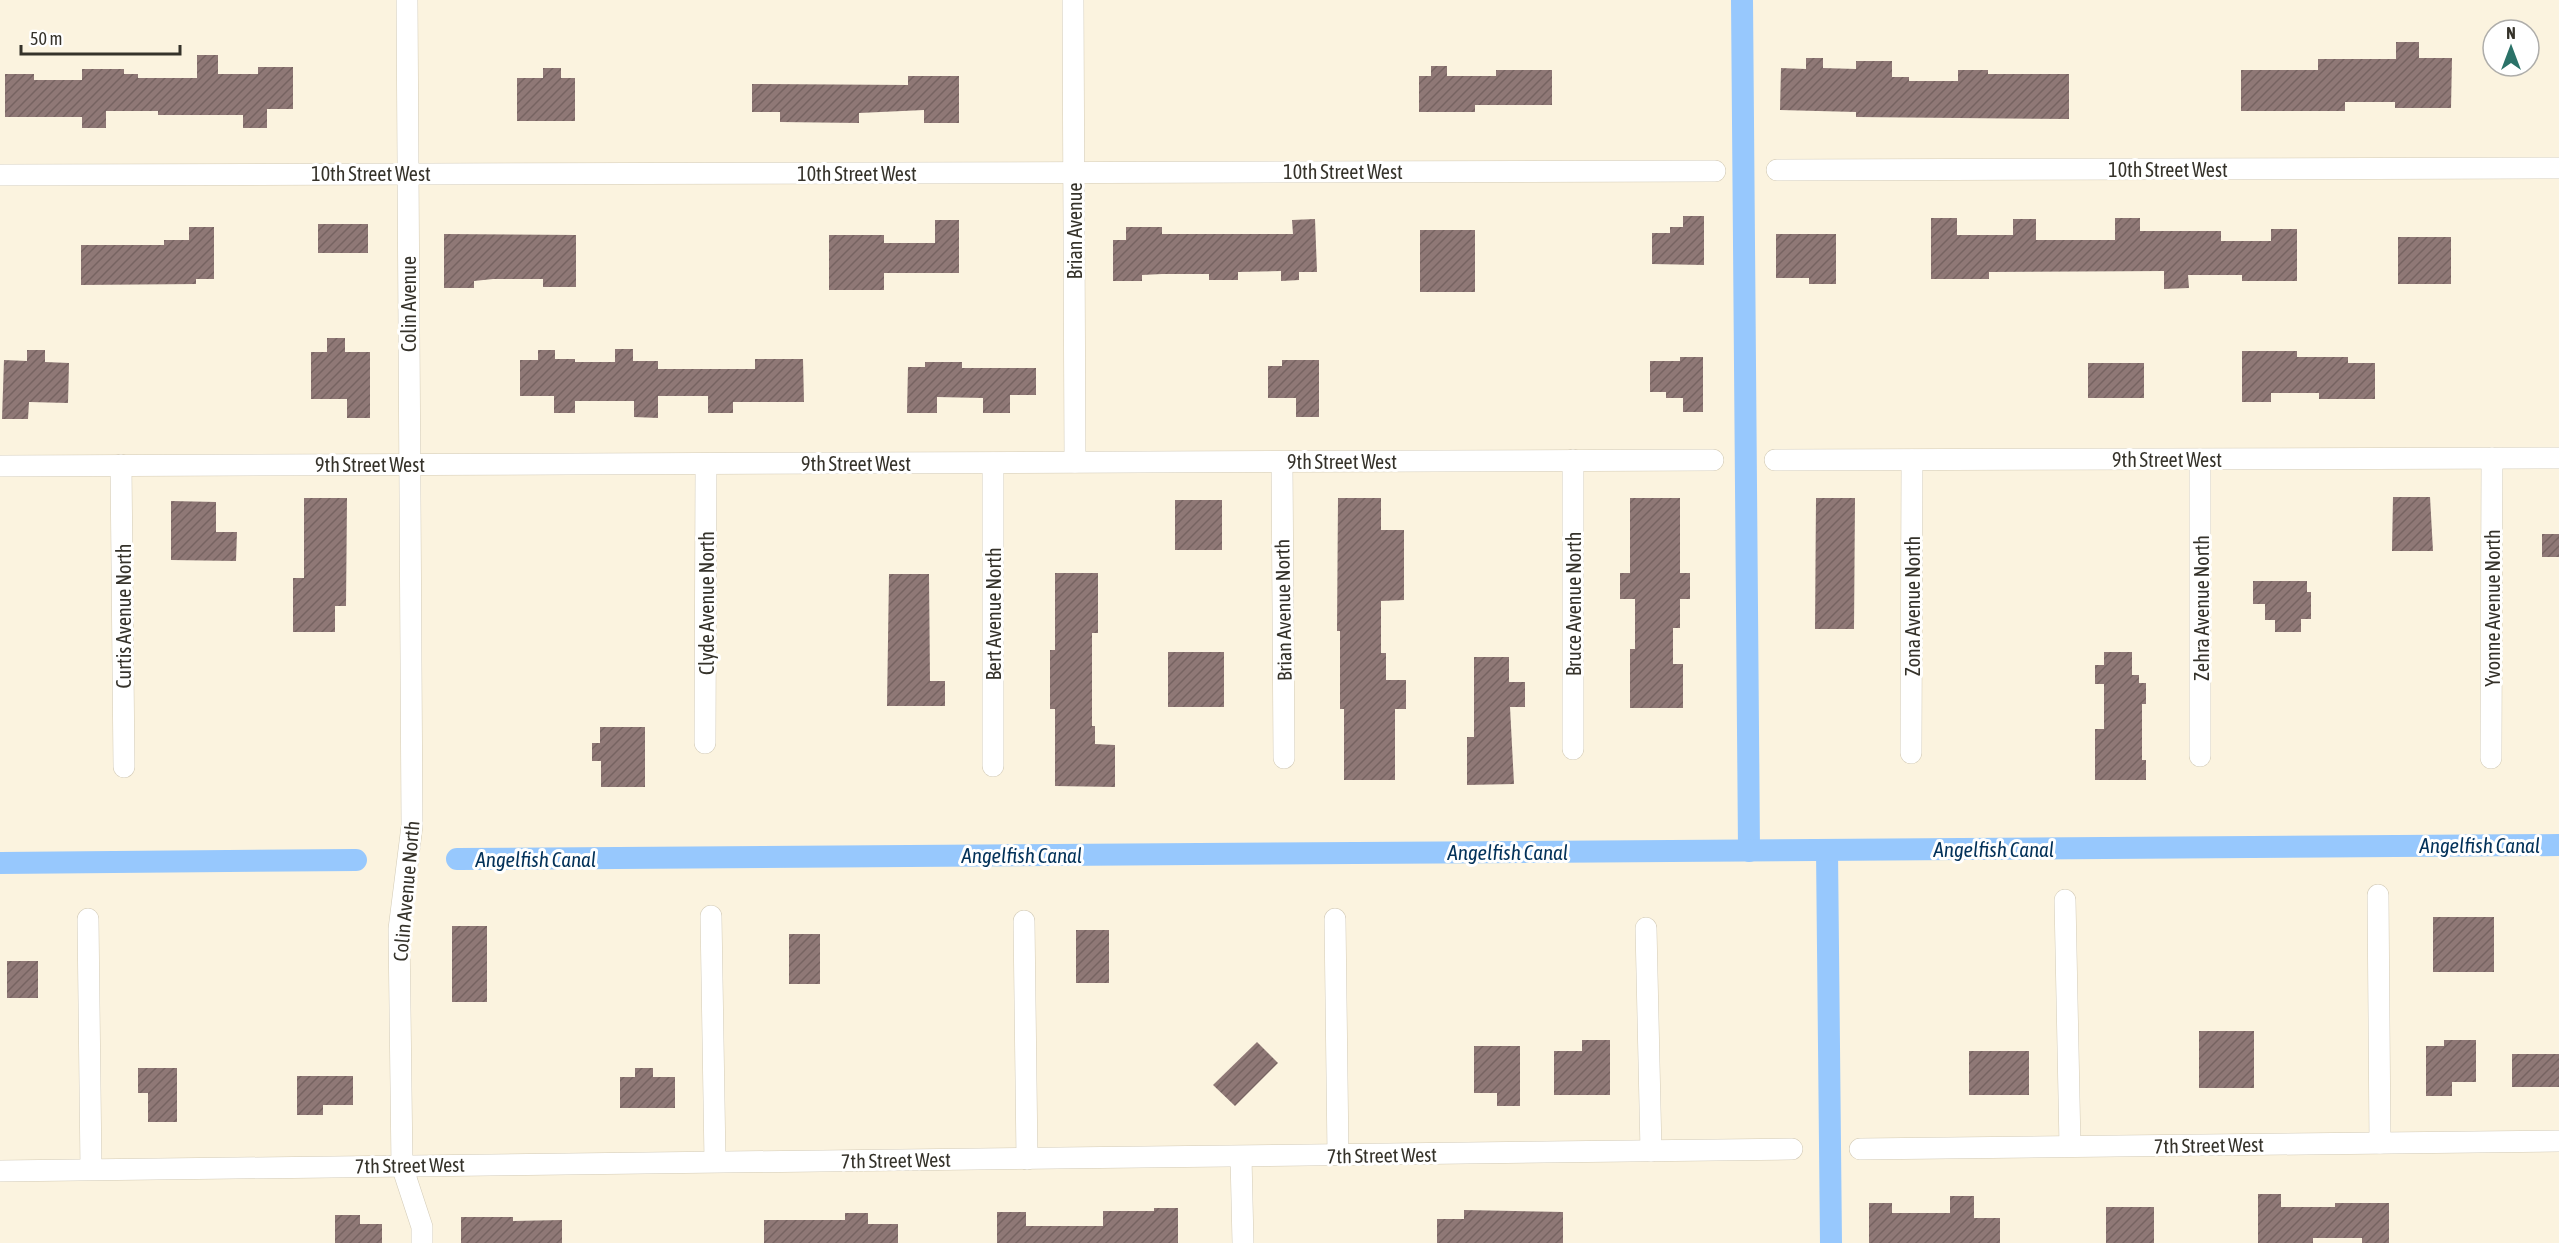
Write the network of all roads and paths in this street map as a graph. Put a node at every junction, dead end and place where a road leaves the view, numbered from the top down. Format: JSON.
{"nodes":[{"id":1,"x":407,"y":0,"type":"edge"},
{"id":2,"x":1073,"y":0,"type":"edge"},
{"id":3,"x":2559,"y":168,"type":"edge"},
{"id":4,"x":1777,"y":170,"type":"dead end"},
{"id":5,"x":1715,"y":171,"type":"dead end"},
{"id":6,"x":1073,"y":172,"type":"junction"},
{"id":7,"x":407,"y":173,"type":"junction"},
{"id":8,"x":0,"y":175,"type":"edge"},
{"id":9,"x":2492,"y":458,"type":"junction"},
{"id":10,"x":2559,"y":458,"type":"edge"},
{"id":11,"x":2200,"y":459,"type":"junction"},
{"id":12,"x":1573,"y":460,"type":"junction"},
{"id":13,"x":1713,"y":460,"type":"dead end"},
{"id":14,"x":1775,"y":460,"type":"dead end"},
{"id":15,"x":1912,"y":460,"type":"junction"},
{"id":16,"x":1075,"y":462,"type":"junction"},
{"id":17,"x":1282,"y":462,"type":"junction"},
{"id":18,"x":409,"y":463,"type":"junction"},
{"id":19,"x":993,"y":463,"type":"junction"},
{"id":20,"x":706,"y":464,"type":"junction"},
{"id":21,"x":121,"y":465,"type":"junction"},
{"id":22,"x":0,"y":466,"type":"edge"},
{"id":23,"x":411,"y":608,"type":"joint"},
{"id":24,"x":705,"y":743,"type":"dead end"},
{"id":25,"x":1573,"y":749,"type":"dead end"},
{"id":26,"x":1911,"y":753,"type":"dead end"},
{"id":27,"x":2200,"y":756,"type":"dead end"},
{"id":28,"x":1284,"y":758,"type":"dead end"},
{"id":29,"x":2491,"y":758,"type":"dead end"},
{"id":30,"x":993,"y":766,"type":"dead end"},
{"id":31,"x":124,"y":767,"type":"dead end"},
{"id":32,"x":2378,"y":895,"type":"dead end"},
{"id":33,"x":2065,"y":900,"type":"dead end"},
{"id":34,"x":711,"y":916,"type":"dead end"},
{"id":35,"x":88,"y":919,"type":"dead end"},
{"id":36,"x":1335,"y":919,"type":"dead end"},
{"id":37,"x":1024,"y":921,"type":"dead end"},
{"id":38,"x":1646,"y":928,"type":"dead end"},
{"id":39,"x":2559,"y":1141,"type":"edge"},
{"id":40,"x":2380,"y":1143,"type":"junction"},
{"id":41,"x":2070,"y":1146,"type":"junction"},
{"id":42,"x":1792,"y":1149,"type":"dead end"},
{"id":43,"x":1860,"y":1149,"type":"dead end"},
{"id":44,"x":1651,"y":1151,"type":"junction"},
{"id":45,"x":1338,"y":1155,"type":"junction"},
{"id":46,"x":1240,"y":1157,"type":"junction"},
{"id":47,"x":1027,"y":1159,"type":"junction"},
{"id":48,"x":715,"y":1161,"type":"junction"},
{"id":49,"x":402,"y":1166,"type":"junction"},
{"id":50,"x":91,"y":1170,"type":"junction"},
{"id":51,"x":0,"y":1171,"type":"edge"},
{"id":52,"x":422,"y":1243,"type":"edge"},
{"id":53,"x":1243,"y":1243,"type":"edge"}],
"edges":[{"from":1,"to":7,"type":"street","name":"Colin Avenue"},
{"from":2,"to":6,"type":"street","name":"Brian Avenue"},
{"from":3,"to":4,"type":"street","name":"10th Street West"},
{"from":5,"to":6,"type":"street","name":"10th Street West"},
{"from":6,"to":7,"type":"street","name":"10th Street West"},
{"from":6,"to":16,"type":"street","name":"Brian Avenue"},
{"from":7,"to":8,"type":"street","name":"10th Street West"},
{"from":7,"to":18,"type":"street","name":"Colin Avenue"},
{"from":9,"to":10,"type":"street","name":"9th Street West"},
{"from":9,"to":11,"type":"street","name":"9th Street West"},
{"from":9,"to":29,"type":"street","name":"Yvonne Avenue North"},
{"from":11,"to":15,"type":"street","name":"9th Street West"},
{"from":11,"to":27,"type":"street","name":"Zehra Avenue North"},
{"from":12,"to":13,"type":"street","name":"9th Street West"},
{"from":12,"to":17,"type":"street","name":"9th Street West"},
{"from":12,"to":25,"type":"street","name":"Bruce Avenue North"},
{"from":14,"to":15,"type":"street","name":"9th Street West"},
{"from":15,"to":26,"type":"street","name":"Zona Avenue North"},
{"from":16,"to":17,"type":"street","name":"9th Street West"},
{"from":16,"to":19,"type":"street","name":"9th Street West"},
{"from":17,"to":28,"type":"street","name":"Brian Avenue North"},
{"from":18,"to":20,"type":"street","name":"9th Street West"},
{"from":18,"to":21,"type":"street","name":"9th Street West"},
{"from":18,"to":23,"type":"street","name":"Colin Avenue"},
{"from":19,"to":20,"type":"street","name":"9th Street West"},
{"from":19,"to":30,"type":"street","name":"Bert Avenue North"},
{"from":20,"to":24,"type":"street","name":"Clyde Avenue North"},
{"from":21,"to":22,"type":"street","name":"9th Street West"},
{"from":21,"to":31,"type":"street","name":"Curtis Avenue North"},
{"from":23,"to":49,"type":"street","name":"Colin Avenue North"},
{"from":32,"to":40,"type":"street"},
{"from":33,"to":41,"type":"street"},
{"from":34,"to":48,"type":"street"},
{"from":35,"to":50,"type":"street"},
{"from":36,"to":45,"type":"street"},
{"from":37,"to":47,"type":"street"},
{"from":38,"to":44,"type":"street"},
{"from":39,"to":40,"type":"street","name":"7th Street West"},
{"from":40,"to":41,"type":"street","name":"7th Street West"},
{"from":41,"to":43,"type":"street","name":"7th Street West"},
{"from":42,"to":44,"type":"street","name":"7th Street West"},
{"from":44,"to":45,"type":"street","name":"7th Street West"},
{"from":45,"to":46,"type":"street","name":"7th Street West"},
{"from":46,"to":47,"type":"street","name":"7th Street West"},
{"from":46,"to":53,"type":"street"},
{"from":47,"to":48,"type":"street","name":"7th Street West"},
{"from":48,"to":49,"type":"street","name":"7th Street West"},
{"from":49,"to":50,"type":"street","name":"7th Street West"},
{"from":49,"to":52,"type":"street","name":"Colin Avenue North"},
{"from":50,"to":51,"type":"street","name":"7th Street West"}]}
